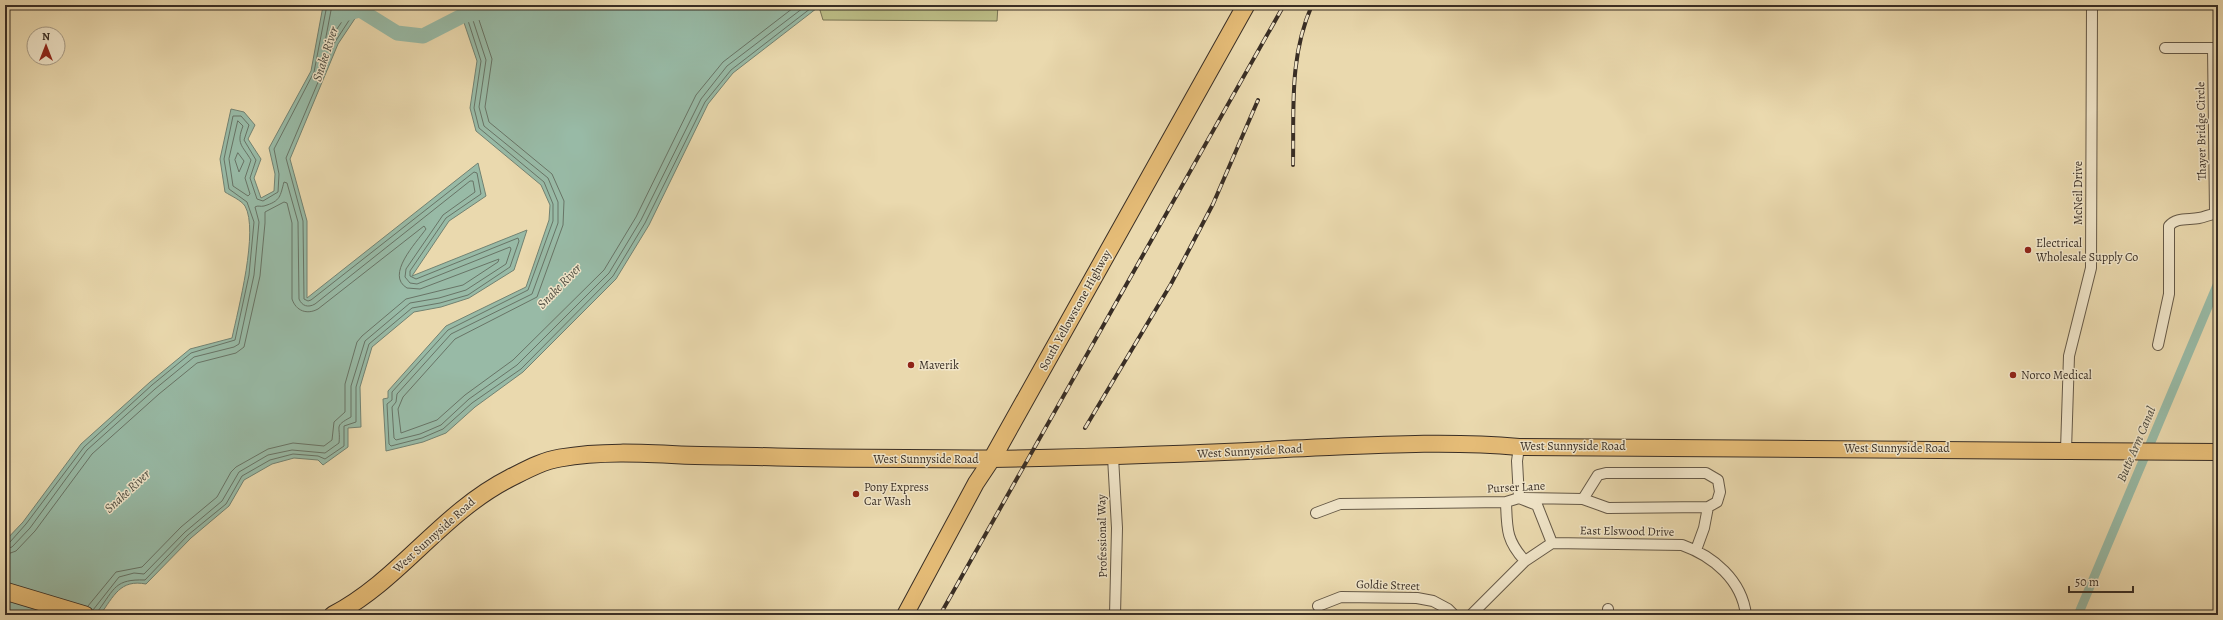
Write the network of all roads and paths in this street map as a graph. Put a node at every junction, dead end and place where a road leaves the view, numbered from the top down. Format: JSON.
{"nodes":[{"id":1,"x":1246,"y":5,"type":"edge"},
{"id":2,"x":2092,"y":5,"type":"edge"},
{"id":3,"x":2165,"y":48,"type":"dead end"},
{"id":4,"x":2216,"y":48,"type":"edge"},
{"id":5,"x":2216,"y":213,"type":"edge"},
{"id":6,"x":2158,"y":345,"type":"dead end"},
{"id":7,"x":1519,"y":447,"type":"junction"},
{"id":8,"x":2066,"y":450,"type":"junction"},
{"id":9,"x":2218,"y":452,"type":"edge"},
{"id":10,"x":1113,"y":457,"type":"junction"},
{"id":11,"x":992,"y":458,"type":"junction"},
{"id":12,"x":1519,"y":498,"type":"junction"},
{"id":13,"x":1583,"y":499,"type":"junction"},
{"id":14,"x":1506,"y":502,"type":"junction"},
{"id":15,"x":1708,"y":507,"type":"junction"},
{"id":16,"x":1316,"y":512,"type":"dead end"},
{"id":17,"x":1552,"y":543,"type":"junction"},
{"id":18,"x":1696,"y":550,"type":"junction"},
{"id":19,"x":1525,"y":561,"type":"junction"},
{"id":20,"x":5,"y":591,"type":"edge"},
{"id":21,"x":1318,"y":606,"type":"dead end"},
{"id":22,"x":85,"y":615,"type":"edge"},
{"id":23,"x":334,"y":615,"type":"edge"},
{"id":24,"x":905,"y":615,"type":"edge"},
{"id":25,"x":1114,"y":615,"type":"edge"},
{"id":26,"x":1454,"y":615,"type":"edge"},
{"id":27,"x":1471,"y":615,"type":"edge"},
{"id":28,"x":1746,"y":615,"type":"edge"}],
"edges":[{"from":1,"to":11,"type":"highway","name":"South Yellowstone Highway"},
{"from":2,"to":8,"type":"street","name":"McNeil Drive"},
{"from":3,"to":4,"type":"street","name":"Thayer Bridge Circle"},
{"from":4,"to":5,"type":"street","name":"Thayer Bridge Circle"},
{"from":5,"to":6,"type":"street","name":"Thayer Bridge Circle"},
{"from":7,"to":8,"type":"main road","name":"West Sunnyside Road"},
{"from":7,"to":10,"type":"main road","name":"West Sunnyside Road"},
{"from":7,"to":12,"type":"street"},
{"from":8,"to":9,"type":"main road","name":"West Sunnyside Road"},
{"from":10,"to":11,"type":"main road","name":"West Sunnyside Road"},
{"from":10,"to":25,"type":"street","name":"Professional Way"},
{"from":11,"to":23,"type":"highway","name":"West Sunnyside Road"},
{"from":11,"to":24,"type":"main road","name":"South Yellowstone Highway"},
{"from":12,"to":13,"type":"street","name":"Purser Lane"},
{"from":12,"to":14,"type":"street","name":"Purser Lane"},
{"from":12,"to":17,"type":"street"},
{"from":13,"to":15,"type":"street","name":"Purser Lane"},
{"from":13,"to":15,"type":"street"},
{"from":14,"to":16,"type":"street","name":"Purser Lane"},
{"from":14,"to":19,"type":"street"},
{"from":15,"to":18,"type":"street"},
{"from":17,"to":18,"type":"street","name":"East Elswood Drive"},
{"from":17,"to":19,"type":"street"},
{"from":18,"to":28,"type":"street","name":"East Elswood Drive"},
{"from":19,"to":27,"type":"street"},
{"from":20,"to":22,"type":"highway"},
{"from":21,"to":26,"type":"street","name":"Goldie Street"}]}
